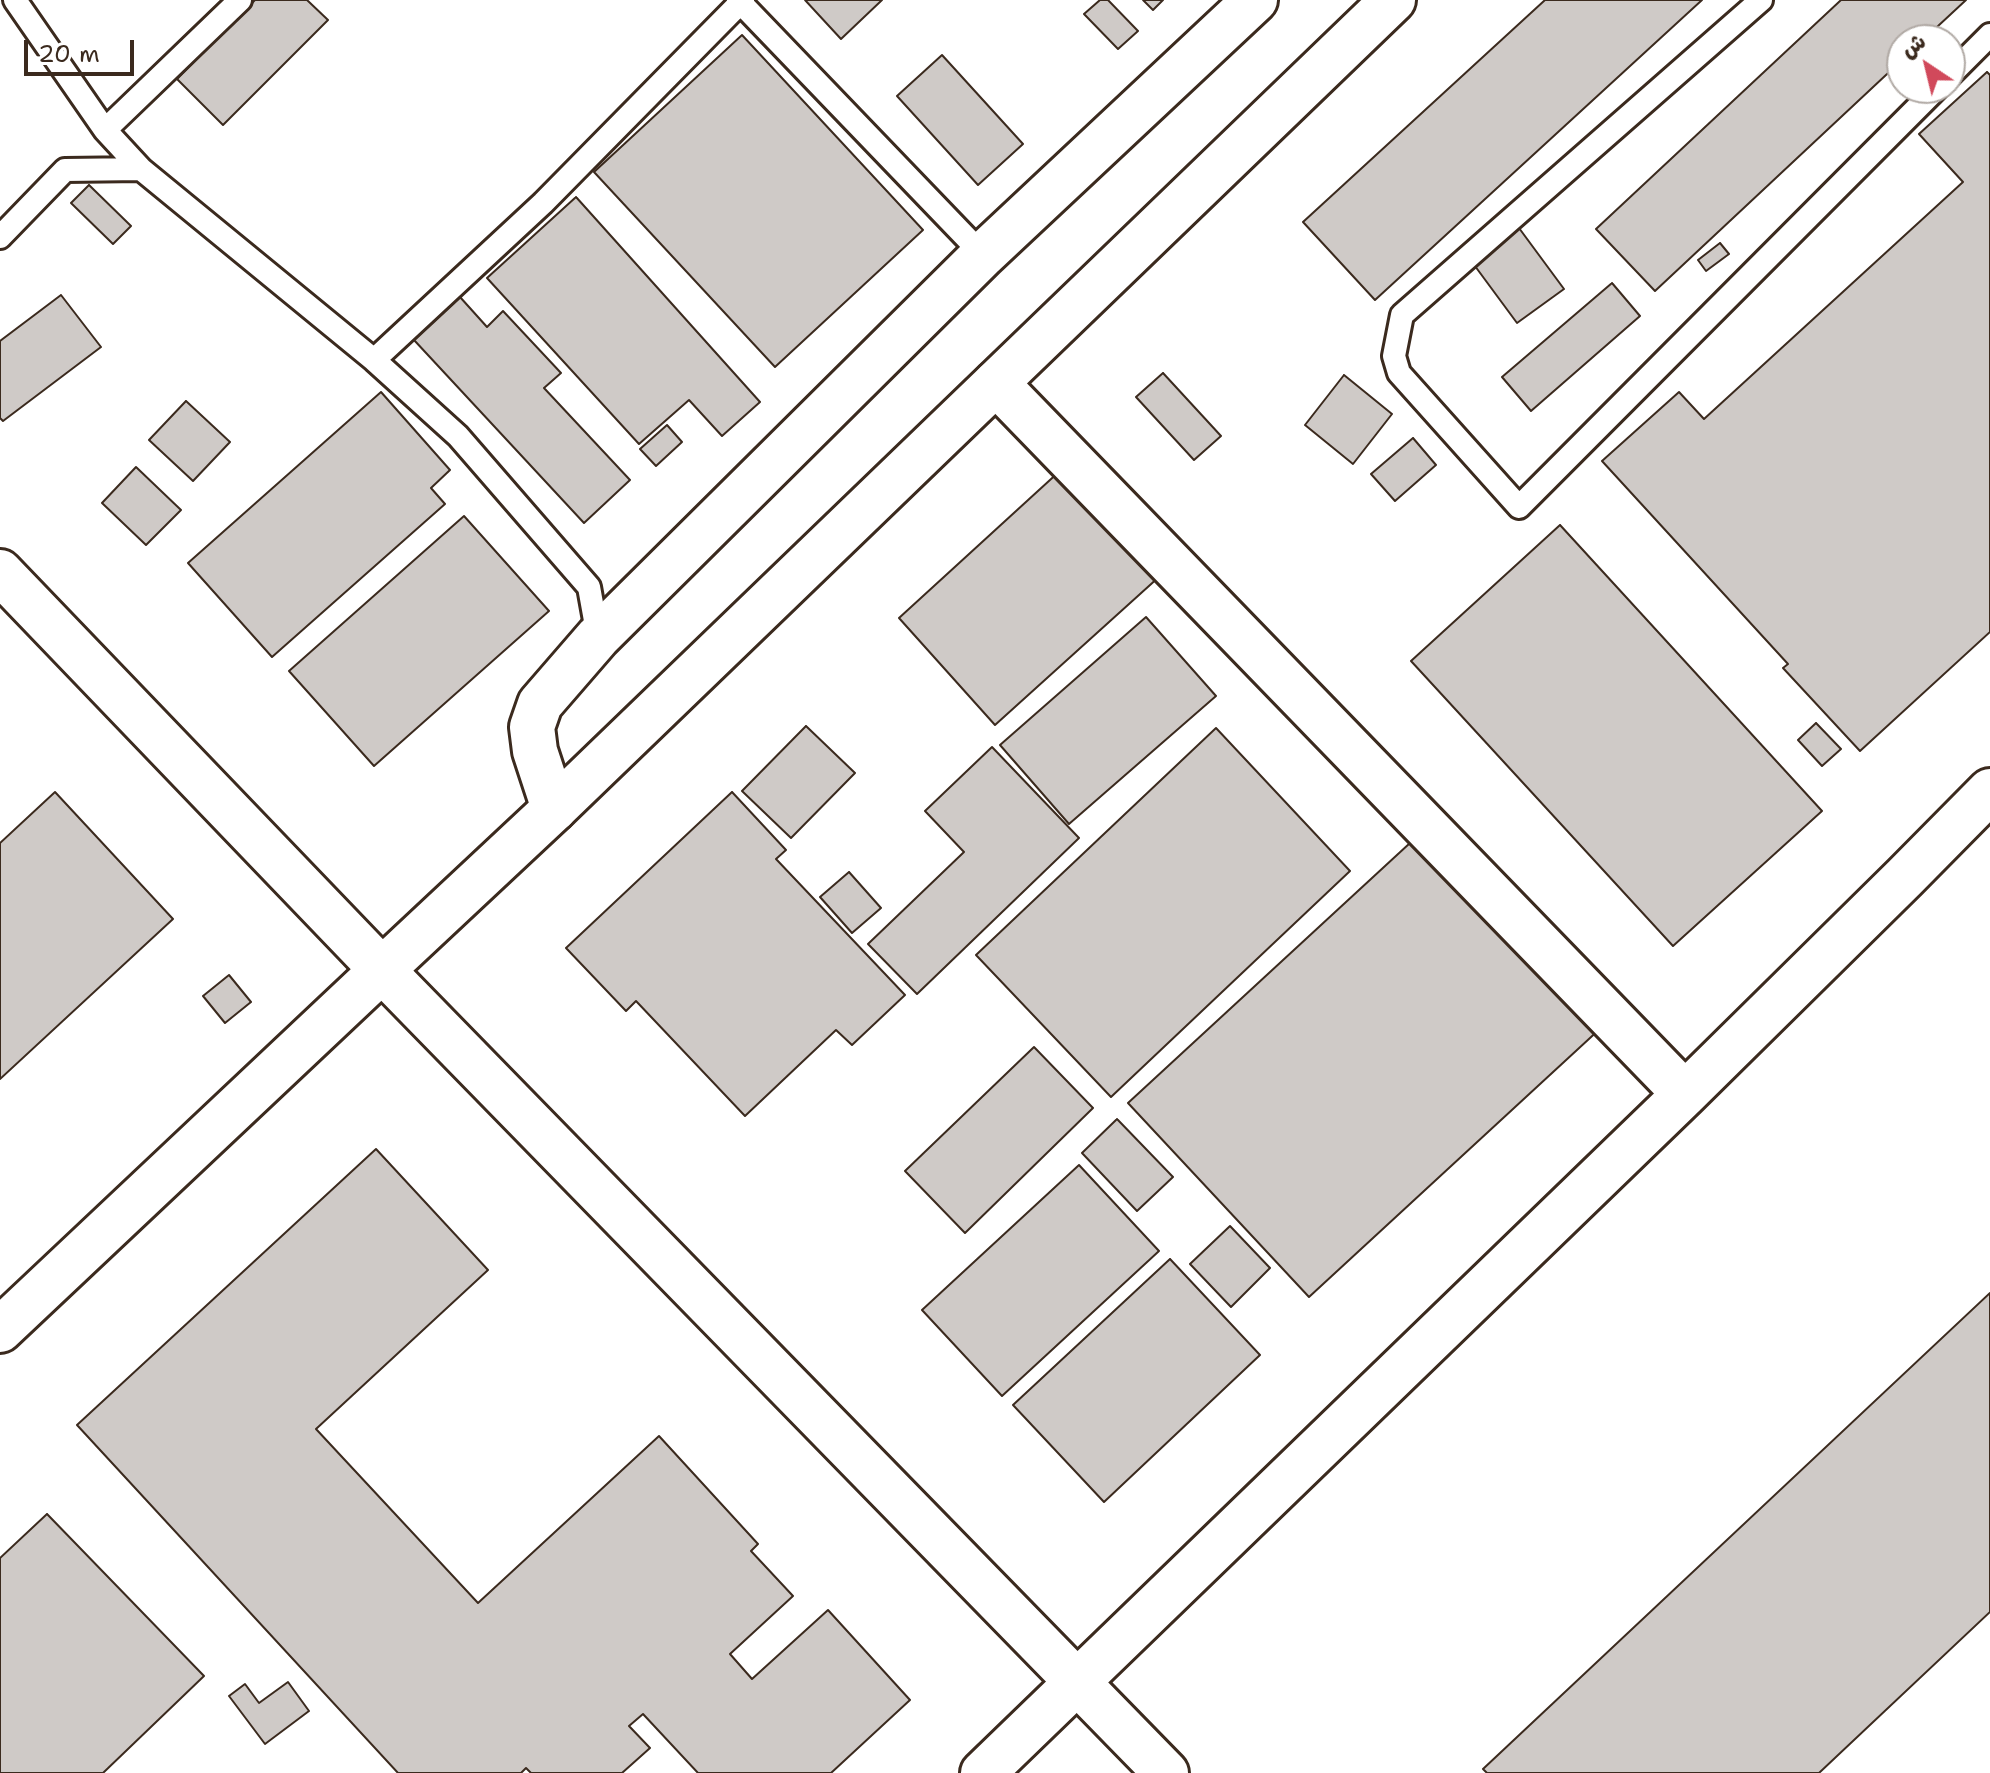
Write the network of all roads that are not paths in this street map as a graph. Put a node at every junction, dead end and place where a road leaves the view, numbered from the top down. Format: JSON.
{"nodes":[{"id":1,"x":15,"y":0,"type":"edge"},
{"id":2,"x":240,"y":0,"type":"edge"},
{"id":3,"x":1255,"y":0,"type":"edge"},
{"id":4,"x":1393,"y":0,"type":"edge"},
{"id":5,"x":1761,"y":0,"type":"edge"},
{"id":6,"x":740,"y":1,"type":"edge"},
{"id":7,"x":1990,"y":35,"type":"edge"},
{"id":8,"x":1966,"y":59,"type":"edge"},
{"id":9,"x":1921,"y":104,"type":"edge"},
{"id":10,"x":105,"y":130,"type":"junction"},
{"id":11,"x":141,"y":169,"type":"junction"},
{"id":12,"x":0,"y":237,"type":"edge"},
{"id":13,"x":983,"y":255,"type":"junction"},
{"id":14,"x":374,"y":360,"type":"junction"},
{"id":15,"x":996,"y":383,"type":"junction"},
{"id":16,"x":0,"y":572,"type":"edge"},
{"id":17,"x":598,"y":637,"type":"junction"},
{"id":18,"x":1990,"y":791,"type":"edge"},
{"id":19,"x":554,"y":809,"type":"junction"},
{"id":20,"x":382,"y":970,"type":"junction"},
{"id":21,"x":1685,"y":1094,"type":"junction"},
{"id":22,"x":0,"y":1330,"type":"edge"},
{"id":23,"x":1079,"y":1681,"type":"junction"},
{"id":24,"x":983,"y":1773,"type":"edge"},
{"id":25,"x":1166,"y":1773,"type":"edge"}],
"edges":[{"from":1,"to":10,"type":"lane"},
{"from":2,"to":10,"type":"lane"},
{"from":3,"to":13,"type":"street"},
{"from":4,"to":15,"type":"street"},
{"from":5,"to":9,"type":"lane"},
{"from":6,"to":13,"type":"lane"},
{"from":6,"to":14,"type":"lane"},
{"from":7,"to":8,"type":"lane"},
{"from":10,"to":11,"type":"lane"},
{"from":11,"to":12,"type":"lane"},
{"from":11,"to":14,"type":"lane"},
{"from":13,"to":17,"type":"street"},
{"from":14,"to":17,"type":"lane"},
{"from":15,"to":19,"type":"street"},
{"from":15,"to":21,"type":"street"},
{"from":16,"to":20,"type":"street"},
{"from":17,"to":19,"type":"street"},
{"from":18,"to":21,"type":"street"},
{"from":19,"to":20,"type":"street"},
{"from":20,"to":22,"type":"street"},
{"from":20,"to":23,"type":"street"},
{"from":21,"to":23,"type":"street"},
{"from":23,"to":24,"type":"street"},
{"from":23,"to":25,"type":"street"}]}
